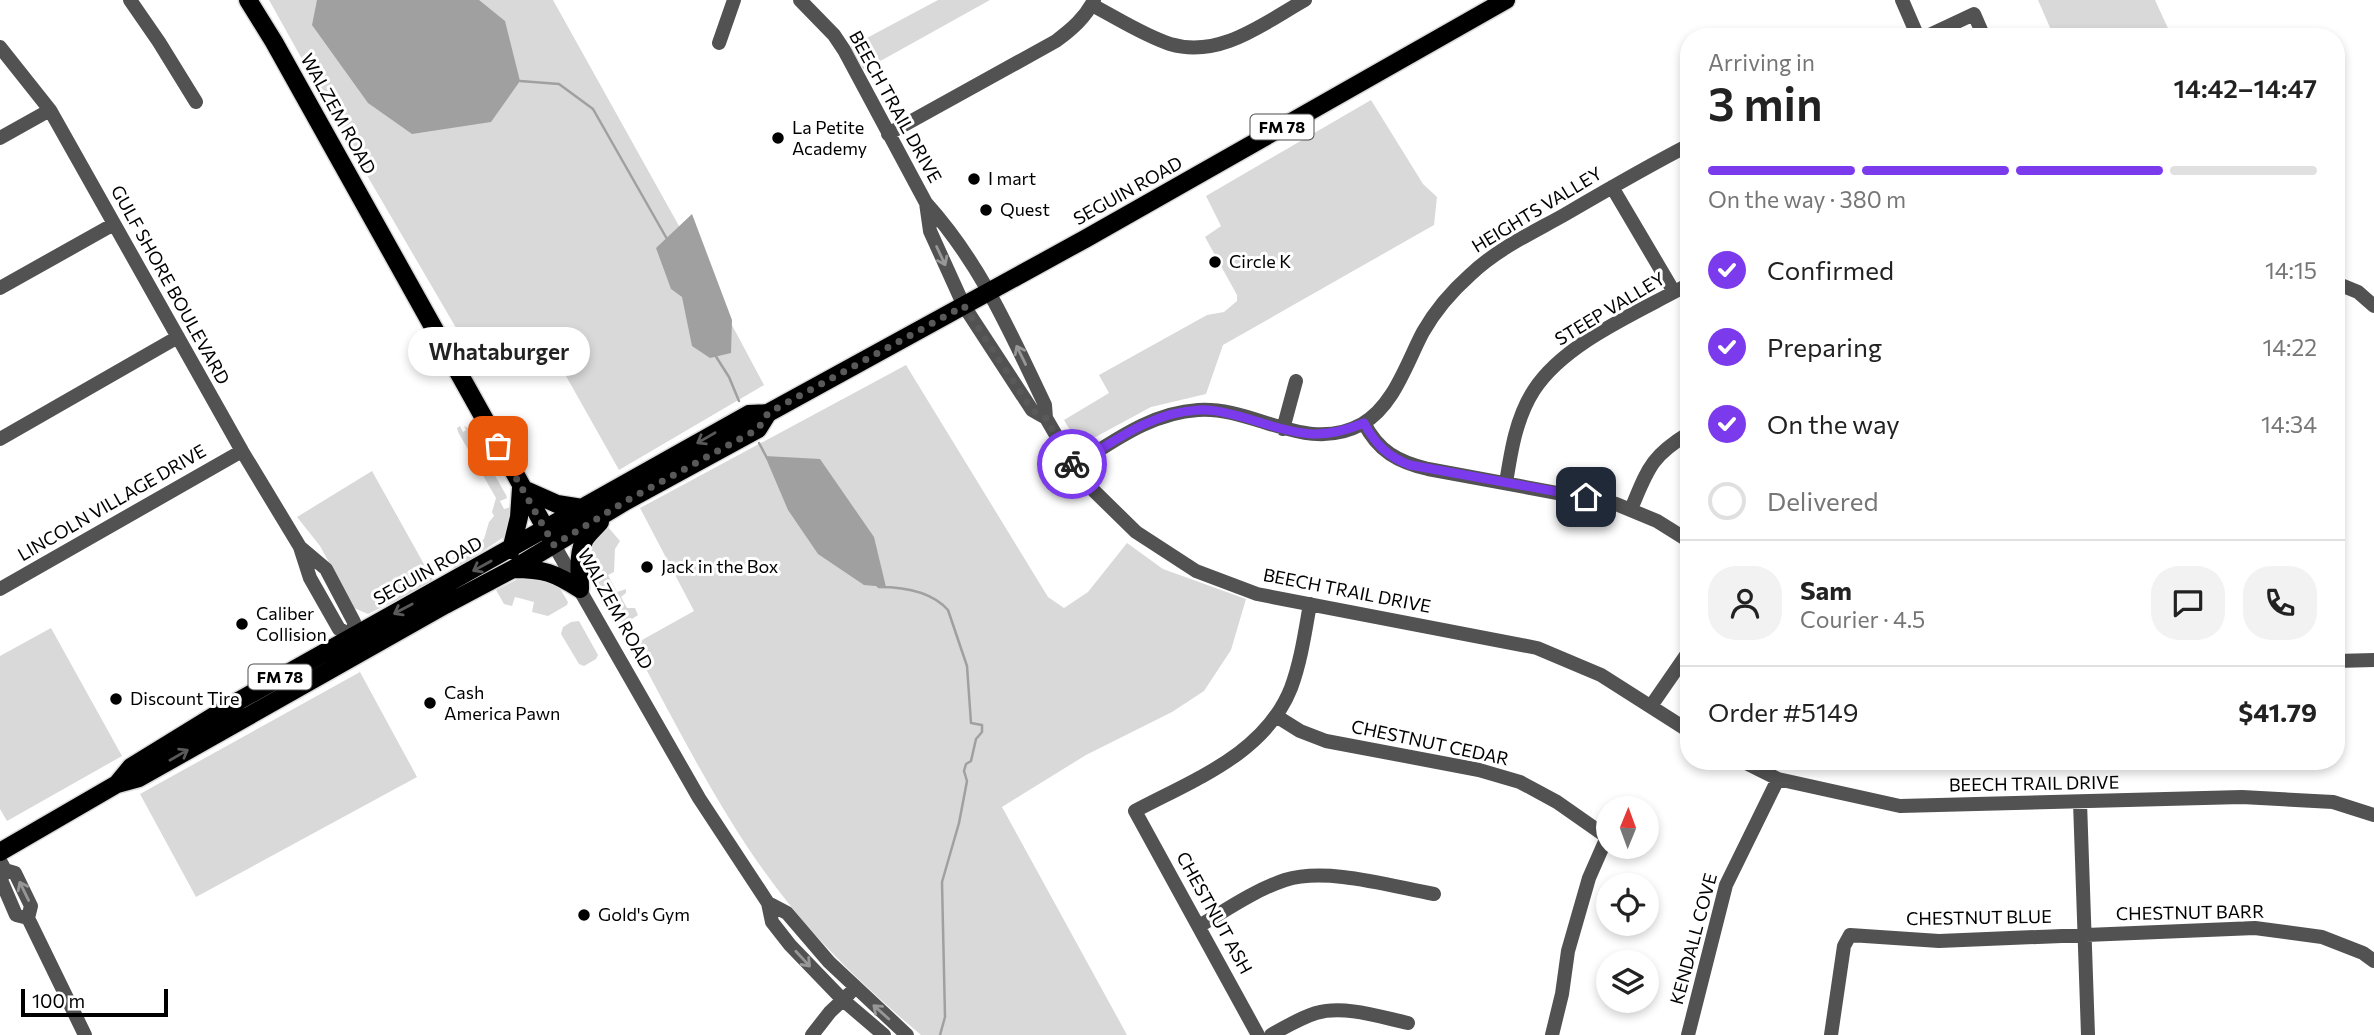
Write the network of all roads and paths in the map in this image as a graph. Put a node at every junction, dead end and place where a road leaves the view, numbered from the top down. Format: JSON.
{"nodes":[{"id":1,"x":130,"y":0,"type":"edge"},
{"id":2,"x":248,"y":0,"type":"edge"},
{"id":3,"x":734,"y":0,"type":"edge"},
{"id":4,"x":802,"y":0,"type":"edge"},
{"id":5,"x":1305,"y":0,"type":"edge"},
{"id":6,"x":1506,"y":0,"type":"edge"},
{"id":7,"x":1902,"y":0,"type":"edge"},
{"id":8,"x":1093,"y":3,"type":"edge"},
{"id":9,"x":1914,"y":28,"type":"edge"},
{"id":10,"x":1944,"y":28,"type":"edge"},
{"id":11,"x":1980,"y":28,"type":"edge"},
{"id":12,"x":719,"y":43,"type":"dead end"},
{"id":13,"x":0,"y":47,"type":"edge"},
{"id":14,"x":196,"y":102,"type":"dead end"},
{"id":15,"x":50,"y":110,"type":"junction"},
{"id":16,"x":888,"y":134,"type":"junction"},
{"id":17,"x":0,"y":138,"type":"edge"},
{"id":18,"x":1680,"y":150,"type":"edge"},
{"id":19,"x":1612,"y":187,"type":"junction"},
{"id":20,"x":926,"y":203,"type":"junction"},
{"id":21,"x":114,"y":224,"type":"junction"},
{"id":22,"x":2345,"y":287,"type":"edge"},
{"id":23,"x":0,"y":288,"type":"edge"},
{"id":24,"x":1680,"y":289,"type":"edge"},
{"id":25,"x":990,"y":291,"type":"junction"},
{"id":26,"x":1674,"y":292,"type":"junction"},
{"id":27,"x":964,"y":306,"type":"junction"},
{"id":28,"x":2374,"y":306,"type":"edge"},
{"id":29,"x":178,"y":337,"type":"junction"},
{"id":30,"x":1296,"y":381,"type":"dead end"},
{"id":31,"x":768,"y":413,"type":"junction"},
{"id":32,"x":1046,"y":418,"type":"junction"},
{"id":33,"x":1364,"y":423,"type":"junction"},
{"id":34,"x":1283,"y":429,"type":"junction"},
{"id":35,"x":0,"y":439,"type":"edge"},
{"id":36,"x":1680,"y":439,"type":"edge"},
{"id":37,"x":242,"y":451,"type":"junction"},
{"id":38,"x":1074,"y":466,"type":"junction"},
{"id":39,"x":1506,"y":483,"type":"junction"},
{"id":40,"x":521,"y":488,"type":"junction"},
{"id":41,"x":582,"y":508,"type":"junction"},
{"id":42,"x":1631,"y":509,"type":"junction"},
{"id":43,"x":606,"y":513,"type":"junction"},
{"id":44,"x":1680,"y":535,"type":"edge"},
{"id":45,"x":550,"y":537,"type":"junction"},
{"id":46,"x":512,"y":550,"type":"junction"},
{"id":47,"x":513,"y":569,"type":"junction"},
{"id":48,"x":0,"y":589,"type":"edge"},
{"id":49,"x":580,"y":589,"type":"junction"},
{"id":50,"x":1310,"y":604,"type":"junction"},
{"id":51,"x":400,"y":631,"type":"junction"},
{"id":52,"x":354,"y":636,"type":"junction"},
{"id":53,"x":2374,"y":660,"type":"edge"},
{"id":54,"x":2345,"y":661,"type":"edge"},
{"id":55,"x":1680,"y":664,"type":"edge"},
{"id":56,"x":328,"y":671,"type":"junction"},
{"id":57,"x":1651,"y":706,"type":"junction"},
{"id":58,"x":1276,"y":716,"type":"junction"},
{"id":59,"x":1680,"y":725,"type":"edge"},
{"id":60,"x":1760,"y":770,"type":"edge"},
{"id":61,"x":1778,"y":779,"type":"junction"},
{"id":62,"x":117,"y":784,"type":"junction"},
{"id":63,"x":2080,"y":802,"type":"junction"},
{"id":64,"x":2374,"y":815,"type":"edge"},
{"id":65,"x":1596,"y":829,"type":"edge"},
{"id":66,"x":0,"y":852,"type":"edge"},
{"id":67,"x":1597,"y":859,"type":"edge"},
{"id":68,"x":3,"y":865,"type":"edge"},
{"id":69,"x":1434,"y":894,"type":"dead end"},
{"id":70,"x":768,"y":903,"type":"junction"},
{"id":71,"x":1199,"y":926,"type":"junction"},
{"id":72,"x":2085,"y":935,"type":"junction"},
{"id":73,"x":2374,"y":961,"type":"edge"},
{"id":74,"x":854,"y":988,"type":"junction"},
{"id":75,"x":843,"y":1000,"type":"junction"},
{"id":76,"x":1408,"y":1023,"type":"dead end"},
{"id":77,"x":85,"y":1035,"type":"edge"},
{"id":78,"x":812,"y":1035,"type":"edge"},
{"id":79,"x":884,"y":1035,"type":"edge"},
{"id":80,"x":907,"y":1035,"type":"edge"},
{"id":81,"x":1258,"y":1035,"type":"edge"},
{"id":82,"x":1271,"y":1035,"type":"edge"},
{"id":83,"x":1552,"y":1035,"type":"edge"},
{"id":84,"x":1688,"y":1035,"type":"edge"},
{"id":85,"x":1831,"y":1035,"type":"edge"},
{"id":86,"x":2088,"y":1035,"type":"edge"}],
"edges":[{"from":1,"to":14,"type":"street"},
{"from":2,"to":40,"type":"main road","name":"WALZEM ROAD"},
{"from":3,"to":12,"type":"street"},
{"from":4,"to":16,"type":"street","name":"BEECH TRAIL DRIVE"},
{"from":5,"to":8,"type":"street"},
{"from":6,"to":25,"type":"main road","name":"SEGUIN ROAD","number":"FM 78"},
{"from":7,"to":9,"type":"street"},
{"from":8,"to":16,"type":"street"},
{"from":10,"to":11,"type":"street"},
{"from":13,"to":15,"type":"street","name":"GULF SHORE BOULEVARD"},
{"from":15,"to":17,"type":"street"},
{"from":15,"to":21,"type":"street","name":"GULF SHORE BOULEVARD"},
{"from":16,"to":20,"type":"street","name":"BEECH TRAIL DRIVE"},
{"from":18,"to":19,"type":"street","name":"HEIGHTS VALLEY"},
{"from":19,"to":26,"type":"street"},
{"from":19,"to":33,"type":"street","name":"HEIGHTS VALLEY"},
{"from":20,"to":25,"type":"street","name":"BEECH TRAIL DRIVE"},
{"from":20,"to":27,"type":"street","name":"BEECH TRAIL DRIVE","one_way":true},
{"from":21,"to":23,"type":"street"},
{"from":21,"to":29,"type":"street","name":"GULF SHORE BOULEVARD"},
{"from":22,"to":28,"type":"street"},
{"from":24,"to":26,"type":"street","name":"STEEP VALLEY"},
{"from":25,"to":27,"type":"main road","name":"SEGUIN ROAD","number":"FM 78"},
{"from":32,"to":25,"type":"street","name":"BEECH TRAIL DRIVE","one_way":true},
{"from":26,"to":39,"type":"street","name":"STEEP VALLEY"},
{"from":27,"to":31,"type":"main road","name":"SEGUIN ROAD","number":"FM 78"},
{"from":27,"to":32,"type":"street","name":"BEECH TRAIL DRIVE"},
{"from":29,"to":35,"type":"street"},
{"from":29,"to":37,"type":"street","name":"GULF SHORE BOULEVARD"},
{"from":30,"to":34,"type":"street"},
{"from":31,"to":41,"type":"main road","name":"SEGUIN ROAD","number":"FM 78","one_way":true},
{"from":31,"to":43,"type":"main road","name":"SEGUIN ROAD","number":"FM 78"},
{"from":32,"to":38,"type":"street","name":"BEECH TRAIL DRIVE"},
{"from":33,"to":34,"type":"street","name":"HEIGHTS VALLEY"},
{"from":33,"to":39,"type":"street"},
{"from":34,"to":38,"type":"street","name":"HEIGHTS VALLEY"},
{"from":36,"to":42,"type":"street"},
{"from":37,"to":48,"type":"street","name":"LINCOLN VILLAGE DRIVE"},
{"from":37,"to":52,"type":"street","name":"GULF SHORE BOULEVARD"},
{"from":38,"to":50,"type":"street","name":"BEECH TRAIL DRIVE"},
{"from":39,"to":42,"type":"street"},
{"from":40,"to":41,"type":"main road"},
{"from":40,"to":45,"type":"main road","name":"WALZEM ROAD"},
{"from":40,"to":46,"type":"main road"},
{"from":41,"to":45,"type":"main road","name":"SEGUIN ROAD","number":"FM 78"},
{"from":42,"to":44,"type":"street"},
{"from":43,"to":45,"type":"main road","name":"SEGUIN ROAD","number":"FM 78"},
{"from":43,"to":49,"type":"main road"},
{"from":45,"to":46,"type":"main road","name":"SEGUIN ROAD","number":"FM 78"},
{"from":45,"to":47,"type":"main road","name":"SEGUIN ROAD","number":"FM 78"},
{"from":45,"to":49,"type":"street","name":"WALZEM ROAD"},
{"from":46,"to":52,"type":"main road","name":"SEGUIN ROAD","number":"FM 78","one_way":true},
{"from":47,"to":49,"type":"main road"},
{"from":47,"to":51,"type":"main road","name":"SEGUIN ROAD","number":"FM 78"},
{"from":49,"to":70,"type":"street","name":"WALZEM ROAD"},
{"from":50,"to":57,"type":"street","name":"BEECH TRAIL DRIVE"},
{"from":50,"to":58,"type":"street"},
{"from":51,"to":52,"type":"main road"},
{"from":51,"to":56,"type":"main road","name":"SEGUIN ROAD","number":"FM 78"},
{"from":52,"to":56,"type":"main road"},
{"from":52,"to":62,"type":"main road","name":"SEGUIN ROAD","number":"FM 78"},
{"from":53,"to":54,"type":"street"},
{"from":55,"to":57,"type":"street"},
{"from":62,"to":56,"type":"main road","name":"SEGUIN ROAD","number":"FM 78","one_way":true},
{"from":57,"to":59,"type":"street","name":"BEECH TRAIL DRIVE"},
{"from":58,"to":65,"type":"street","name":"CHESTNUT CEDAR"},
{"from":58,"to":71,"type":"street","name":"CHESTNUT ASH"},
{"from":60,"to":61,"type":"street","name":"BEECH TRAIL DRIVE"},
{"from":61,"to":63,"type":"street","name":"BEECH TRAIL DRIVE"},
{"from":61,"to":84,"type":"street","name":"KENDALL COVE"},
{"from":62,"to":66,"type":"main road","name":"SEGUIN ROAD","number":"FM 78"},
{"from":63,"to":64,"type":"street","name":"BEECH TRAIL DRIVE"},
{"from":63,"to":72,"type":"street"},
{"from":67,"to":83,"type":"street"},
{"from":68,"to":77,"type":"street"},
{"from":69,"to":71,"type":"street"},
{"from":70,"to":74,"type":"street","name":"WALZEM ROAD"},
{"from":70,"to":75,"type":"street","name":"WALZEM ROAD","one_way":true},
{"from":71,"to":81,"type":"street","name":"CHESTNUT ASH"},
{"from":72,"to":73,"type":"street","name":"CHESTNUT BARR"},
{"from":72,"to":85,"type":"street","name":"CHESTNUT BLUE"},
{"from":72,"to":86,"type":"street"},
{"from":74,"to":75,"type":"street"},
{"from":80,"to":74,"type":"street","name":"WALZEM ROAD","one_way":true},
{"from":75,"to":78,"type":"street"},
{"from":75,"to":79,"type":"street","name":"WALZEM ROAD"},
{"from":76,"to":82,"type":"street"}]}
